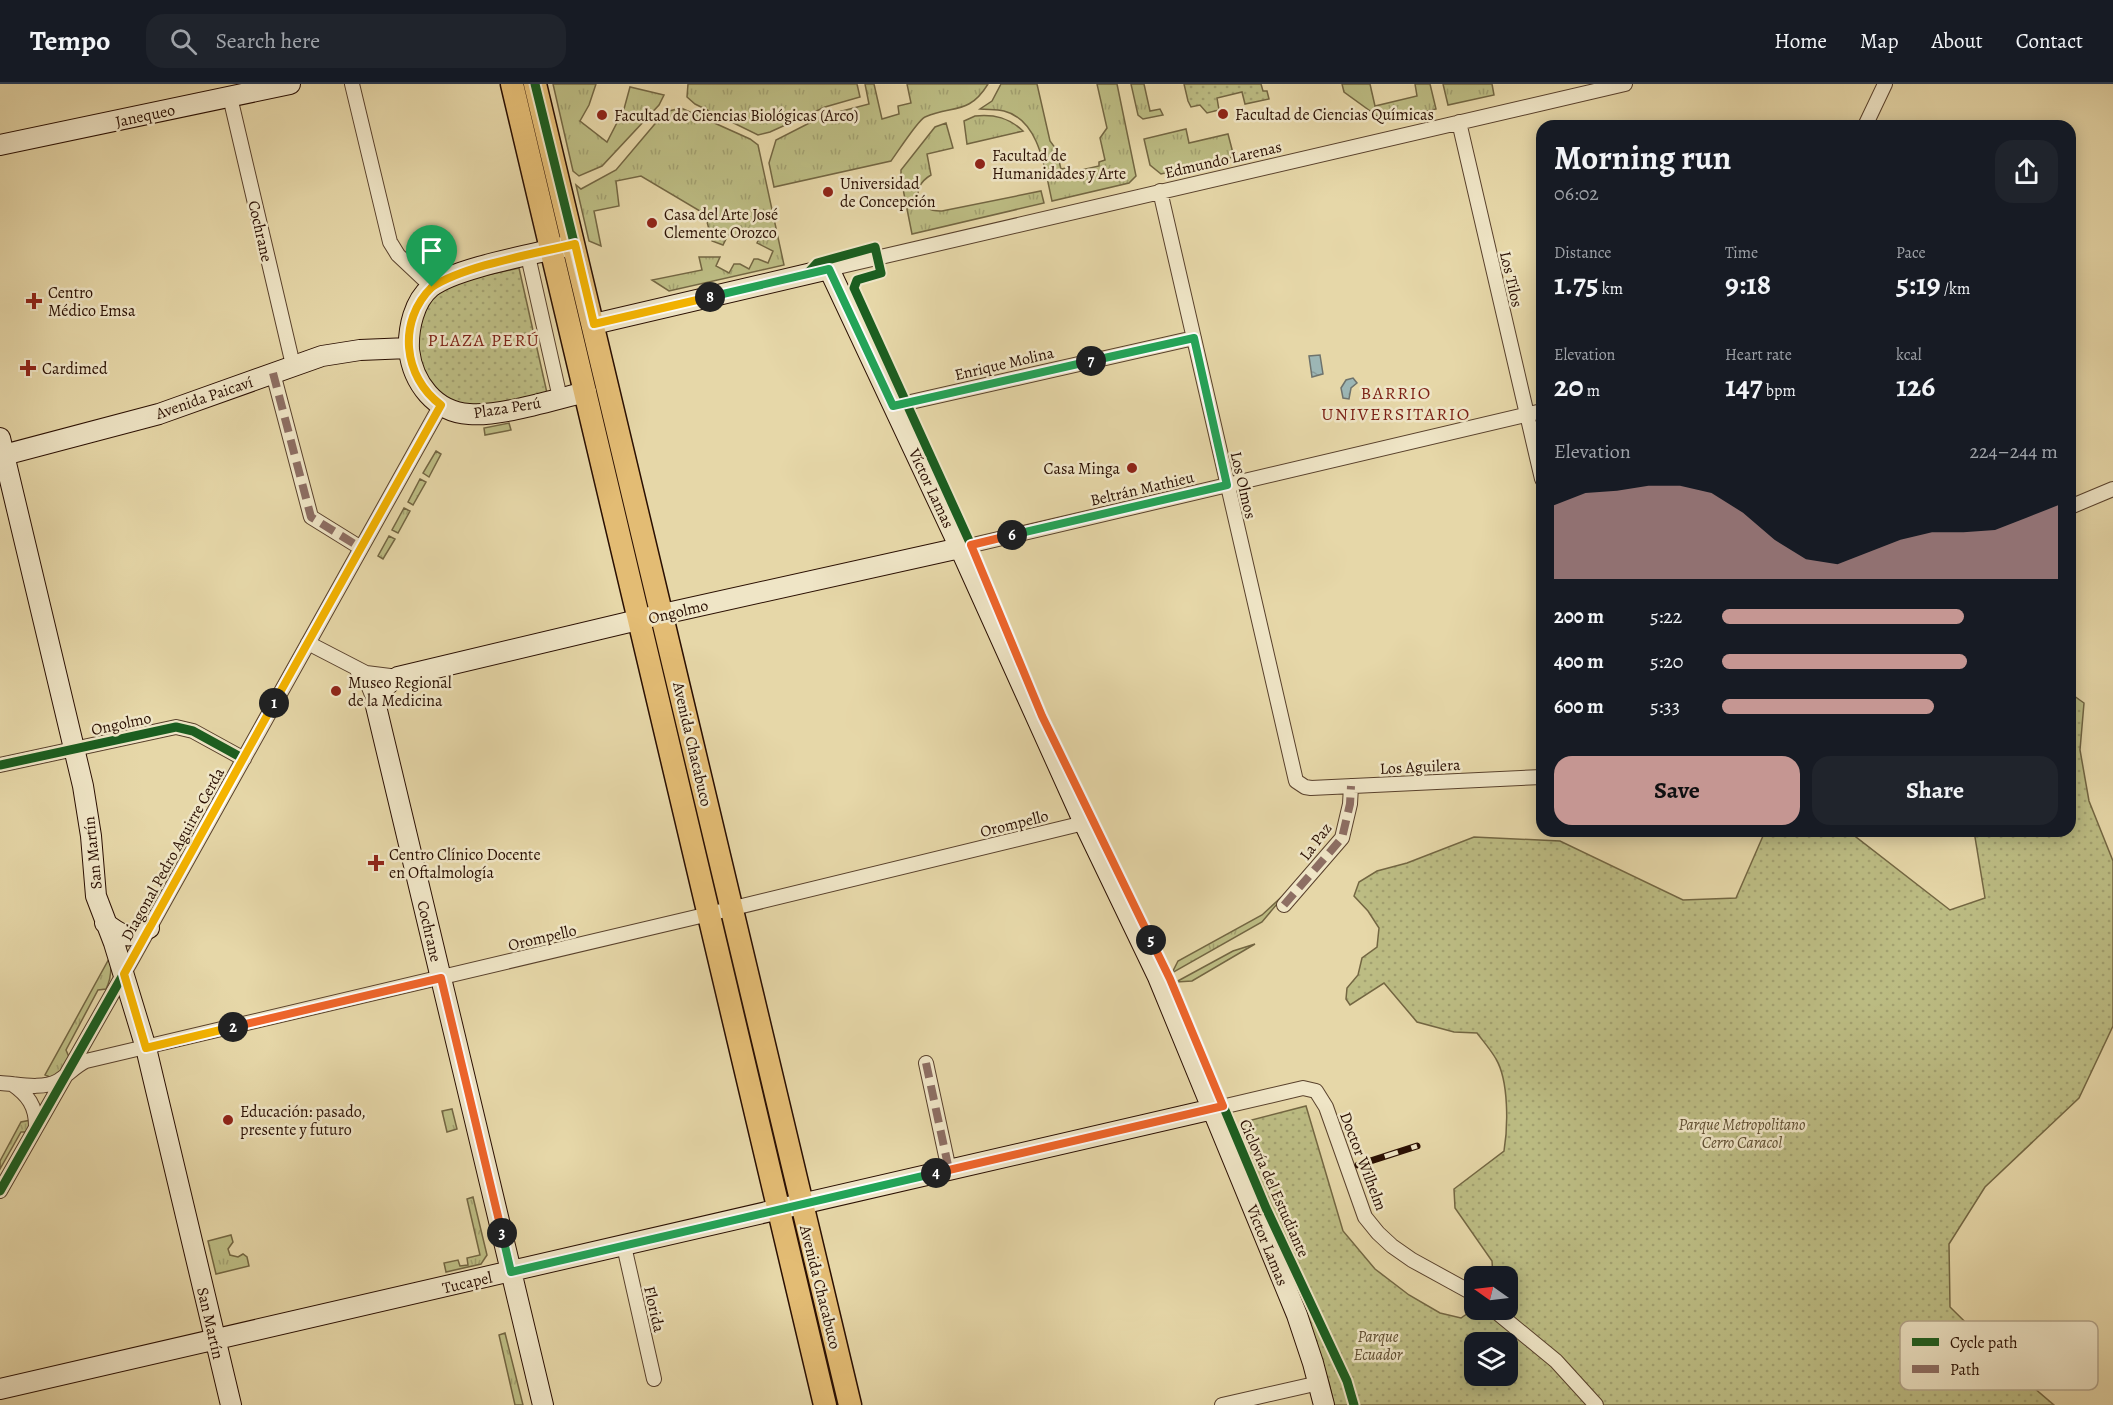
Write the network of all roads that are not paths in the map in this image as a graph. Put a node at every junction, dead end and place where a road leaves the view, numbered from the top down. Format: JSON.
{"nodes":[{"id":1,"x":291,"y":84,"type":"edge"},
{"id":2,"x":352,"y":84,"type":"edge"},
{"id":3,"x":512,"y":84,"type":"edge"},
{"id":4,"x":535,"y":84,"type":"edge"},
{"id":5,"x":1625,"y":84,"type":"edge"},
{"id":6,"x":1885,"y":84,"type":"edge"},
{"id":7,"x":230,"y":97,"type":"junction"},
{"id":8,"x":1868,"y":120,"type":"edge"},
{"id":9,"x":1459,"y":122,"type":"junction"},
{"id":10,"x":0,"y":145,"type":"edge"},
{"id":11,"x":1160,"y":191,"type":"junction"},
{"id":12,"x":575,"y":244,"type":"junction"},
{"id":13,"x":552,"y":250,"type":"junction"},
{"id":14,"x":528,"y":256,"type":"junction"},
{"id":15,"x":829,"y":269,"type":"junction"},
{"id":16,"x":432,"y":287,"type":"junction"},
{"id":17,"x":594,"y":324,"type":"junction"},
{"id":18,"x":1194,"y":338,"type":"junction"},
{"id":19,"x":410,"y":348,"type":"junction"},
{"id":20,"x":293,"y":365,"type":"junction"},
{"id":21,"x":273,"y":373,"type":"junction"},
{"id":22,"x":586,"y":392,"type":"junction"},
{"id":23,"x":560,"y":398,"type":"junction"},
{"id":24,"x":441,"y":405,"type":"junction"},
{"id":25,"x":893,"y":406,"type":"junction"},
{"id":26,"x":1536,"y":412,"type":"edge"},
{"id":27,"x":1526,"y":414,"type":"junction"},
{"id":28,"x":1,"y":445,"type":"edge"},
{"id":29,"x":1536,"y":455,"type":"edge"},
{"id":30,"x":1227,"y":485,"type":"junction"},
{"id":31,"x":2113,"y":489,"type":"edge"},
{"id":32,"x":2076,"y":504,"type":"edge"},
{"id":33,"x":361,"y":548,"type":"junction"},
{"id":34,"x":960,"y":548,"type":"junction"},
{"id":35,"x":663,"y":614,"type":"junction"},
{"id":36,"x":640,"y":620,"type":"junction"},
{"id":37,"x":308,"y":643,"type":"junction"},
{"id":38,"x":357,"y":670,"type":"junction"},
{"id":39,"x":398,"y":677,"type":"junction"},
{"id":40,"x":375,"y":702,"type":"junction"},
{"id":41,"x":74,"y":749,"type":"junction"},
{"id":42,"x":244,"y":759,"type":"junction"},
{"id":43,"x":0,"y":765,"type":"edge"},
{"id":44,"x":1536,"y":776,"type":"edge"},
{"id":45,"x":1300,"y":785,"type":"joint"},
{"id":46,"x":1351,"y":786,"type":"junction"},
{"id":47,"x":1084,"y":823,"type":"junction"},
{"id":48,"x":1284,"y":905,"type":"dead end"},
{"id":49,"x":732,"y":909,"type":"junction"},
{"id":50,"x":709,"y":914,"type":"junction"},
{"id":51,"x":105,"y":923,"type":"junction"},
{"id":52,"x":149,"y":928,"type":"junction"},
{"id":53,"x":124,"y":974,"type":"junction"},
{"id":54,"x":441,"y":978,"type":"junction"},
{"id":55,"x":146,"y":1048,"type":"junction"},
{"id":56,"x":926,"y":1063,"type":"dead end"},
{"id":57,"x":66,"y":1075,"type":"junction"},
{"id":58,"x":6,"y":1083,"type":"edge"},
{"id":59,"x":1213,"y":1108,"type":"junction"},
{"id":60,"x":36,"y":1126,"type":"junction"},
{"id":61,"x":949,"y":1170,"type":"junction"},
{"id":62,"x":0,"y":1191,"type":"edge"},
{"id":63,"x":801,"y":1205,"type":"junction"},
{"id":64,"x":778,"y":1210,"type":"junction"},
{"id":65,"x":624,"y":1246,"type":"junction"},
{"id":66,"x":511,"y":1272,"type":"junction"},
{"id":67,"x":1464,"y":1289,"type":"edge"},
{"id":68,"x":1506,"y":1320,"type":"edge"},
{"id":69,"x":215,"y":1340,"type":"junction"},
{"id":70,"x":654,"y":1379,"type":"dead end"},
{"id":71,"x":1319,"y":1383,"type":"junction"},
{"id":72,"x":0,"y":1389,"type":"edge"},
{"id":73,"x":231,"y":1405,"type":"edge"},
{"id":74,"x":543,"y":1405,"type":"edge"},
{"id":75,"x":825,"y":1405,"type":"edge"},
{"id":76,"x":850,"y":1405,"type":"edge"},
{"id":77,"x":1222,"y":1405,"type":"edge"},
{"id":78,"x":1324,"y":1405,"type":"edge"},
{"id":79,"x":1596,"y":1405,"type":"edge"}],
"edges":[{"from":1,"to":7,"type":"main road","name":"Janequeo"},
{"from":2,"to":16,"type":"street"},
{"from":3,"to":13,"type":"main road","name":"Avenida Chacabuco"},
{"from":4,"to":12,"type":"main road","name":"Avenida Chacabuco"},
{"from":5,"to":9,"type":"street","name":"Edmundo Larenas"},
{"from":6,"to":8,"type":"street"},
{"from":7,"to":10,"type":"main road","name":"Janequeo"},
{"from":7,"to":20,"type":"street","name":"Cochrane"},
{"from":9,"to":11,"type":"street","name":"Edmundo Larenas"},
{"from":9,"to":27,"type":"street","name":"Los Tilos"},
{"from":11,"to":15,"type":"street","name":"Edmundo Larenas"},
{"from":11,"to":18,"type":"street","name":"Los Olmos"},
{"from":12,"to":13,"type":"main road"},
{"from":12,"to":17,"type":"main road","name":"Avenida Chacabuco"},
{"from":13,"to":14,"type":"main road"},
{"from":13,"to":22,"type":"main road","name":"Avenida Chacabuco"},
{"from":14,"to":16,"type":"main road"},
{"from":14,"to":23,"type":"street","name":"Plaza Perú"},
{"from":15,"to":17,"type":"main road"},
{"from":15,"to":25,"type":"main road","name":"Víctor Lamas"},
{"from":16,"to":19,"type":"main road","name":"Plaza Perú"},
{"from":17,"to":35,"type":"main road","name":"Avenida Chacabuco"},
{"from":18,"to":25,"type":"street","name":"Enrique Molina"},
{"from":18,"to":30,"type":"street","name":"Los Olmos"},
{"from":19,"to":20,"type":"main road","name":"Avenida Paicaví"},
{"from":19,"to":24,"type":"main road","name":"Plaza Perú"},
{"from":20,"to":21,"type":"main road","name":"Avenida Paicaví"},
{"from":21,"to":28,"type":"main road","name":"Avenida Paicaví"},
{"from":21,"to":33,"type":"street"},
{"from":22,"to":23,"type":"main road","name":"Plaza Perú"},
{"from":22,"to":36,"type":"main road","name":"Avenida Chacabuco"},
{"from":23,"to":24,"type":"main road","name":"Plaza Perú"},
{"from":24,"to":33,"type":"street","name":"Diagonal Pedro Aguirre Cerda"},
{"from":25,"to":34,"type":"main road","name":"Víctor Lamas"},
{"from":26,"to":27,"type":"street","name":"Beltrán Mathieu"},
{"from":27,"to":29,"type":"street","name":"Los Tilos"},
{"from":27,"to":30,"type":"street","name":"Beltrán Mathieu"},
{"from":28,"to":41,"type":"main road","name":"San Martín"},
{"from":30,"to":34,"type":"street","name":"Beltrán Mathieu"},
{"from":30,"to":45,"type":"street","name":"Los Olmos"},
{"from":31,"to":32,"type":"street"},
{"from":33,"to":37,"type":"street","name":"Diagonal Pedro Aguirre Cerda"},
{"from":34,"to":35,"type":"main road","name":"Ongolmo"},
{"from":34,"to":47,"type":"main road","name":"Víctor Lamas"},
{"from":35,"to":36,"type":"main road","name":"Ongolmo"},
{"from":35,"to":49,"type":"main road","name":"Avenida Chacabuco"},
{"from":36,"to":39,"type":"main road","name":"Ongolmo"},
{"from":36,"to":50,"type":"main road","name":"Avenida Chacabuco"},
{"from":37,"to":38,"type":"street","name":"Ongolmo"},
{"from":37,"to":42,"type":"street","name":"Diagonal Pedro Aguirre Cerda"},
{"from":38,"to":39,"type":"street","name":"Ongolmo"},
{"from":38,"to":40,"type":"street"},
{"from":39,"to":40,"type":"main road"},
{"from":40,"to":54,"type":"main road","name":"Cochrane"},
{"from":41,"to":42,"type":"street","name":"Ongolmo"},
{"from":41,"to":43,"type":"street","name":"Ongolmo"},
{"from":41,"to":51,"type":"main road","name":"San Martín"},
{"from":42,"to":52,"type":"street","name":"Diagonal Pedro Aguirre Cerda"},
{"from":44,"to":46,"type":"street","name":"Los Aguilera"},
{"from":45,"to":46,"type":"street","name":"Los Aguilera"},
{"from":46,"to":48,"type":"street","name":"La Paz"},
{"from":47,"to":49,"type":"street","name":"Orompello"},
{"from":47,"to":59,"type":"main road","name":"Víctor Lamas"},
{"from":49,"to":50,"type":"street","name":"Orompello"},
{"from":49,"to":63,"type":"main road","name":"Avenida Chacabuco"},
{"from":50,"to":54,"type":"street","name":"Orompello"},
{"from":50,"to":64,"type":"main road","name":"Avenida Chacabuco"},
{"from":51,"to":52,"type":"main road"},
{"from":51,"to":53,"type":"main road","name":"San Martín"},
{"from":52,"to":53,"type":"street","name":"Diagonal Pedro Aguirre Cerda"},
{"from":53,"to":55,"type":"main road","name":"San Martín"},
{"from":53,"to":57,"type":"street","name":"Diagonal Pedro Aguirre Cerda"},
{"from":54,"to":55,"type":"street","name":"Orompello"},
{"from":54,"to":66,"type":"main road","name":"Cochrane"},
{"from":55,"to":57,"type":"street","name":"Orompello"},
{"from":55,"to":69,"type":"main road","name":"San Martín"},
{"from":56,"to":61,"type":"street"},
{"from":57,"to":58,"type":"street","name":"Orompello"},
{"from":57,"to":60,"type":"street","name":"Diagonal Pedro Aguirre Cerda"},
{"from":58,"to":60,"type":"street","name":"Orompello"},
{"from":59,"to":61,"type":"main road","name":"Tucapel"},
{"from":59,"to":67,"type":"street","name":"Doctor Wilhelm"},
{"from":59,"to":71,"type":"main road","name":"Víctor Lamas"},
{"from":60,"to":62,"type":"street","name":"Diagonal Pedro Aguirre Cerda"},
{"from":61,"to":63,"type":"main road","name":"Tucapel"},
{"from":63,"to":64,"type":"main road","name":"Tucapel"},
{"from":63,"to":76,"type":"main road","name":"Avenida Chacabuco"},
{"from":64,"to":65,"type":"main road","name":"Tucapel"},
{"from":64,"to":75,"type":"main road","name":"Avenida Chacabuco"},
{"from":65,"to":66,"type":"main road","name":"Tucapel"},
{"from":65,"to":70,"type":"street","name":"Florida"},
{"from":66,"to":69,"type":"main road","name":"Tucapel"},
{"from":66,"to":74,"type":"main road","name":"Cochrane"},
{"from":68,"to":79,"type":"street"},
{"from":69,"to":72,"type":"main road","name":"Tucapel"},
{"from":69,"to":73,"type":"main road","name":"San Martín"},
{"from":71,"to":77,"type":"street"},
{"from":71,"to":78,"type":"main road","name":"Víctor Lamas"}]}
